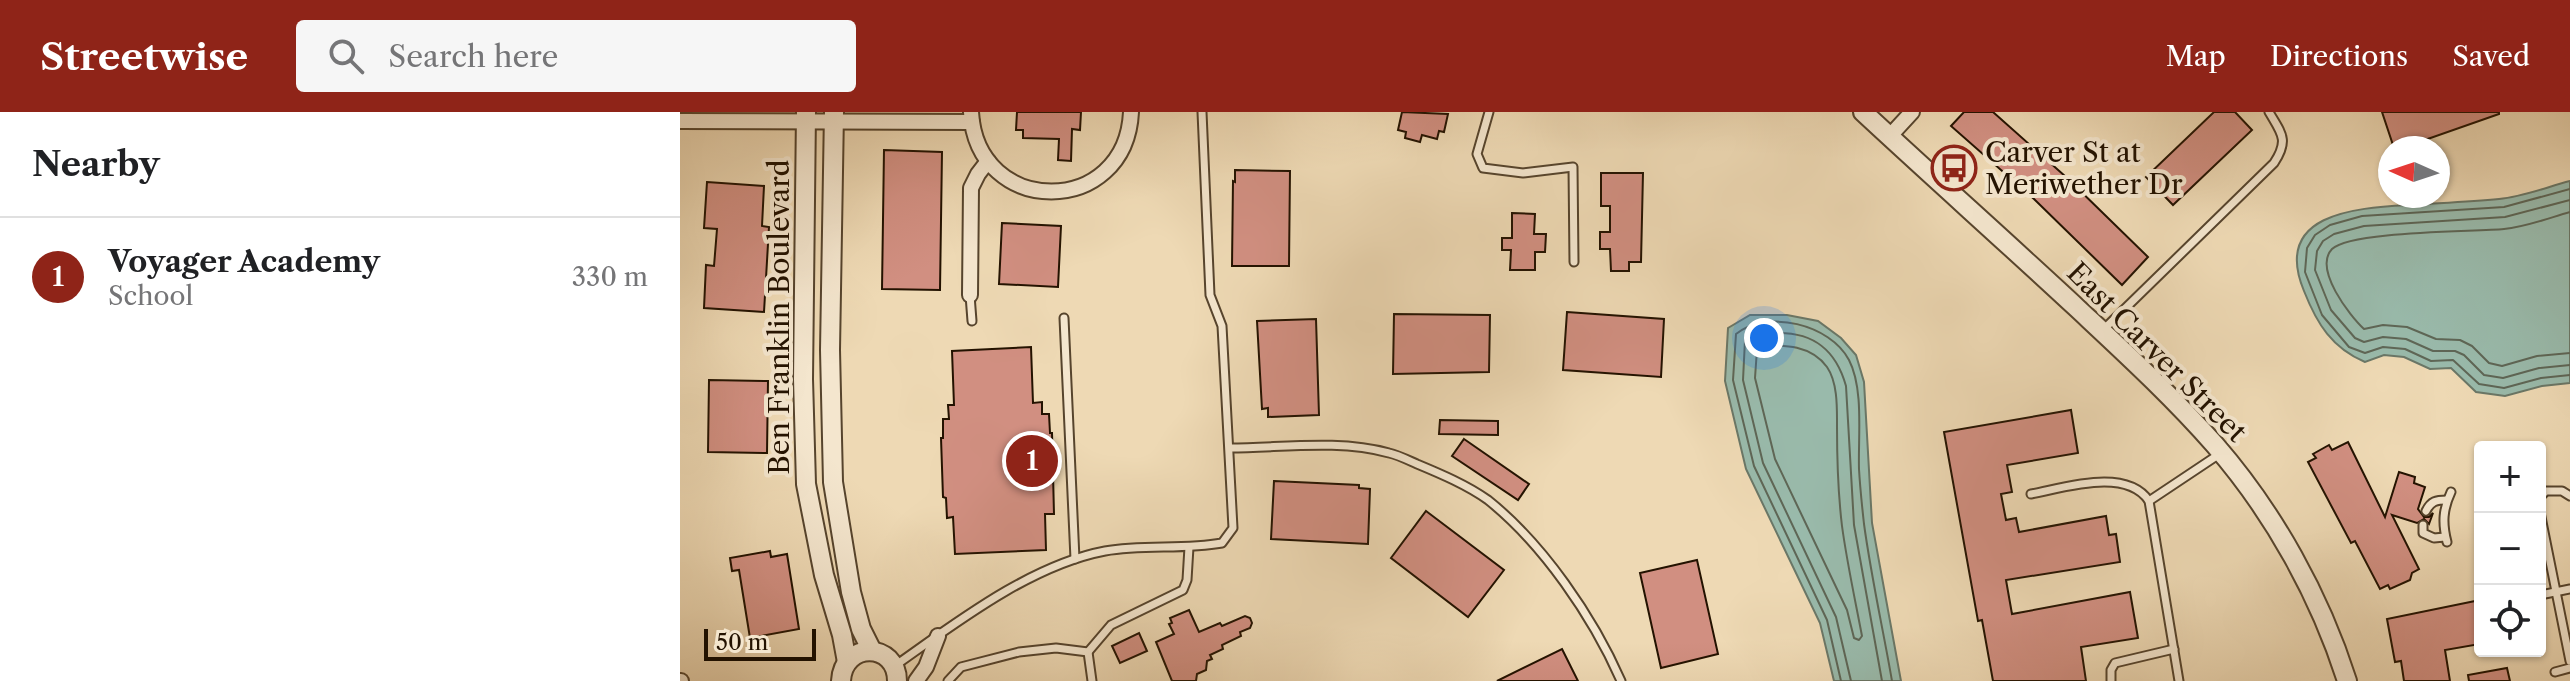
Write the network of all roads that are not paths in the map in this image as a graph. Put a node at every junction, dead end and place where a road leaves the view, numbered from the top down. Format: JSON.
{"nodes":[{"id":1,"x":1131,"y":112,"type":"edge"},
{"id":2,"x":1202,"y":112,"type":"edge"},
{"id":3,"x":1489,"y":112,"type":"edge"},
{"id":4,"x":1863,"y":112,"type":"edge"},
{"id":5,"x":1912,"y":112,"type":"edge"},
{"id":6,"x":2269,"y":112,"type":"edge"},
{"id":7,"x":806,"y":117,"type":"edge"},
{"id":8,"x":833,"y":117,"type":"edge"},
{"id":9,"x":972,"y":117,"type":"edge"},
{"id":10,"x":680,"y":121,"type":"edge"},
{"id":11,"x":1889,"y":137,"type":"junction"},
{"id":12,"x":988,"y":161,"type":"junction"},
{"id":13,"x":1574,"y":262,"type":"dead end"},
{"id":14,"x":970,"y":295,"type":"joint"},
{"id":15,"x":1064,"y":318,"type":"dead end"},
{"id":16,"x":972,"y":321,"type":"dead end"},
{"id":17,"x":2102,"y":332,"type":"junction"},
{"id":18,"x":1230,"y":448,"type":"junction"},
{"id":19,"x":2221,"y":453,"type":"junction"},
{"id":20,"x":2546,"y":491,"type":"edge"},
{"id":21,"x":2451,"y":492,"type":"dead end"},
{"id":22,"x":2031,"y":494,"type":"dead end"},
{"id":23,"x":2570,"y":496,"type":"edge"},
{"id":24,"x":2447,"y":500,"type":"junction"},
{"id":25,"x":2149,"y":501,"type":"junction"},
{"id":26,"x":2426,"y":511,"type":"dead end"},
{"id":27,"x":2423,"y":525,"type":"dead end"},
{"id":28,"x":1189,"y":547,"type":"junction"},
{"id":29,"x":2546,"y":557,"type":"edge"},
{"id":30,"x":1075,"y":559,"type":"junction"},
{"id":31,"x":2570,"y":589,"type":"edge"},
{"id":32,"x":2556,"y":592,"type":"junction"},
{"id":33,"x":2546,"y":594,"type":"edge"},
{"id":34,"x":938,"y":636,"type":"junction"},
{"id":35,"x":2174,"y":649,"type":"junction"},
{"id":36,"x":872,"y":651,"type":"junction"},
{"id":37,"x":1088,"y":652,"type":"junction"},
{"id":38,"x":2570,"y":661,"type":"edge"},
{"id":39,"x":847,"y":662,"type":"junction"},
{"id":40,"x":2570,"y":668,"type":"edge"},
{"id":41,"x":2555,"y":672,"type":"dead end"},
{"id":42,"x":896,"y":674,"type":"edge"},
{"id":43,"x":841,"y":681,"type":"edge"},
{"id":44,"x":916,"y":681,"type":"edge"},
{"id":45,"x":948,"y":681,"type":"edge"},
{"id":46,"x":1092,"y":681,"type":"edge"},
{"id":47,"x":1621,"y":681,"type":"edge"},
{"id":48,"x":2111,"y":681,"type":"edge"},
{"id":49,"x":2179,"y":681,"type":"edge"},
{"id":50,"x":2347,"y":681,"type":"edge"}],
"edges":[{"from":1,"to":12,"type":"street"},
{"from":2,"to":18,"type":"lane"},
{"from":3,"to":13,"type":"lane"},
{"from":4,"to":11,"type":"street","name":"East Carver Street"},
{"from":5,"to":11,"type":"street"},
{"from":6,"to":17,"type":"lane"},
{"from":7,"to":8,"type":"street"},
{"from":7,"to":10,"type":"street"},
{"from":7,"to":39,"type":"street","name":"Ben Franklin Boulevard"},
{"from":8,"to":9,"type":"street"},
{"from":8,"to":36,"type":"street","name":"Ben Franklin Boulevard"},
{"from":9,"to":12,"type":"street"},
{"from":11,"to":17,"type":"street","name":"East Carver Street"},
{"from":12,"to":14,"type":"street"},
{"from":14,"to":16,"type":"lane"},
{"from":15,"to":30,"type":"lane"},
{"from":17,"to":19,"type":"street","name":"East Carver Street"},
{"from":18,"to":28,"type":"lane"},
{"from":18,"to":47,"type":"lane"},
{"from":19,"to":25,"type":"lane"},
{"from":19,"to":50,"type":"street","name":"East Carver Street"},
{"from":20,"to":23,"type":"lane"},
{"from":21,"to":24,"type":"lane"},
{"from":22,"to":25,"type":"lane"},
{"from":24,"to":26,"type":"lane"},
{"from":24,"to":27,"type":"lane"},
{"from":25,"to":35,"type":"lane"},
{"from":28,"to":30,"type":"lane"},
{"from":28,"to":37,"type":"lane"},
{"from":29,"to":32,"type":"lane"},
{"from":30,"to":34,"type":"lane"},
{"from":31,"to":32,"type":"lane"},
{"from":32,"to":33,"type":"lane"},
{"from":32,"to":38,"type":"lane"},
{"from":34,"to":42,"type":"lane"},
{"from":34,"to":44,"type":"street"},
{"from":35,"to":48,"type":"lane"},
{"from":35,"to":49,"type":"lane"},
{"from":36,"to":39,"type":"street"},
{"from":36,"to":42,"type":"street"},
{"from":37,"to":45,"type":"lane"},
{"from":37,"to":46,"type":"lane"},
{"from":39,"to":43,"type":"street"},
{"from":40,"to":41,"type":"lane"}]}
